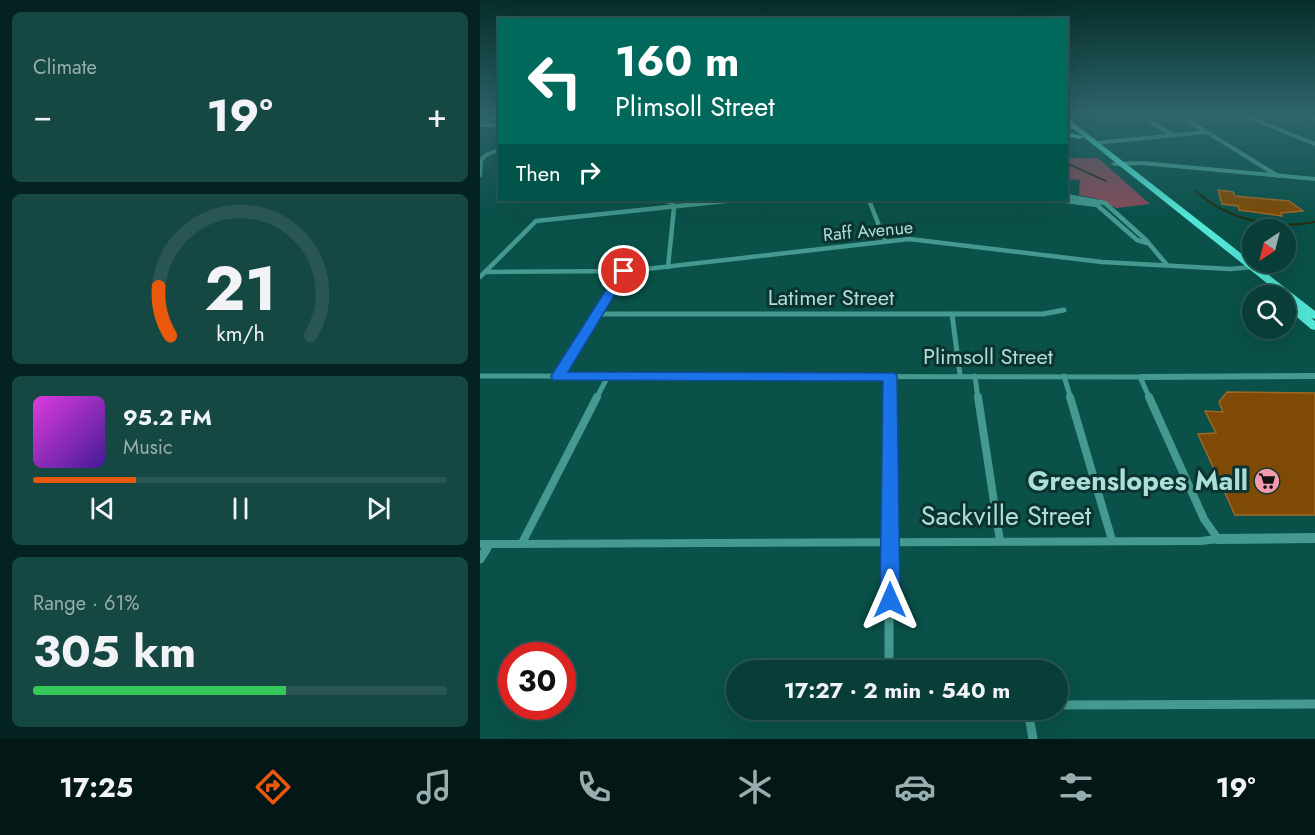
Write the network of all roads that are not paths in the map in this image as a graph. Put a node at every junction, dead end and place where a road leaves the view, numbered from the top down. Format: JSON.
{"nodes":[{"id":1,"x":1095,"y":147,"type":"edge"},
{"id":2,"x":1101,"y":147,"type":"edge"},
{"id":3,"x":1233,"y":147,"type":"edge"},
{"id":4,"x":498,"y":150,"type":"edge"},
{"id":5,"x":480,"y":163,"type":"edge"},
{"id":6,"x":1118,"y":164,"type":"junction"},
{"id":7,"x":480,"y":175,"type":"edge"},
{"id":8,"x":1278,"y":177,"type":"junction"},
{"id":9,"x":1315,"y":178,"type":"edge"},
{"id":10,"x":1068,"y":196,"type":"edge"},
{"id":11,"x":714,"y":201,"type":"edge"},
{"id":12,"x":869,"y":201,"type":"edge"},
{"id":13,"x":1067,"y":201,"type":"edge"},
{"id":14,"x":672,"y":203,"type":"edge"},
{"id":15,"x":885,"y":241,"type":"junction"},
{"id":16,"x":1147,"y":243,"type":"junction"},
{"id":17,"x":1242,"y":263,"type":"edge"},
{"id":18,"x":1167,"y":265,"type":"junction"},
{"id":19,"x":669,"y":267,"type":"junction"},
{"id":20,"x":1242,"y":268,"type":"edge"},
{"id":21,"x":624,"y":271,"type":"junction"},
{"id":22,"x":485,"y":272,"type":"junction"},
{"id":23,"x":1253,"y":273,"type":"edge"},
{"id":24,"x":1255,"y":273,"type":"edge"},
{"id":25,"x":480,"y":277,"type":"edge"},
{"id":26,"x":1265,"y":285,"type":"edge"},
{"id":27,"x":1064,"y":310,"type":"dead end"},
{"id":28,"x":1296,"y":311,"type":"edge"},
{"id":29,"x":597,"y":314,"type":"junction"},
{"id":30,"x":952,"y":314,"type":"junction"},
{"id":31,"x":1315,"y":316,"type":"edge"},
{"id":32,"x":1315,"y":327,"type":"edge"},
{"id":33,"x":960,"y":375,"type":"junction"},
{"id":34,"x":480,"y":376,"type":"edge"},
{"id":35,"x":558,"y":376,"type":"junction"},
{"id":36,"x":608,"y":376,"type":"junction"},
{"id":37,"x":890,"y":376,"type":"junction"},
{"id":38,"x":975,"y":376,"type":"junction"},
{"id":39,"x":1064,"y":376,"type":"junction"},
{"id":40,"x":1315,"y":376,"type":"edge"},
{"id":41,"x":1140,"y":377,"type":"junction"},
{"id":42,"x":1315,"y":538,"type":"edge"},
{"id":43,"x":1218,"y":539,"type":"junction"},
{"id":44,"x":1112,"y":540,"type":"junction"},
{"id":45,"x":891,"y":541,"type":"junction"},
{"id":46,"x":1000,"y":541,"type":"junction"},
{"id":47,"x":522,"y":543,"type":"junction"},
{"id":48,"x":484,"y":544,"type":"edge"},
{"id":49,"x":480,"y":559,"type":"edge"},
{"id":50,"x":890,"y":660,"type":"edge"},
{"id":51,"x":1315,"y":704,"type":"edge"},
{"id":52,"x":1068,"y":705,"type":"edge"},
{"id":53,"x":1030,"y":720,"type":"edge"},
{"id":54,"x":1033,"y":739,"type":"edge"}],
"edges":[{"from":1,"to":6,"type":"main road"},
{"from":2,"to":6,"type":"main road"},
{"from":3,"to":8,"type":"street"},
{"from":4,"to":5,"type":"street"},
{"from":5,"to":7,"type":"street"},
{"from":6,"to":8,"type":"street"},
{"from":6,"to":17,"type":"main road"},
{"from":8,"to":9,"type":"street"},
{"from":10,"to":16,"type":"street"},
{"from":11,"to":14,"type":"street"},
{"from":12,"to":15,"type":"street"},
{"from":13,"to":16,"type":"street"},
{"from":14,"to":19,"type":"street"},
{"from":14,"to":22,"type":"street"},
{"from":15,"to":18,"type":"street","name":"Raff Avenue"},
{"from":15,"to":19,"type":"street","name":"Raff Avenue"},
{"from":16,"to":18,"type":"street"},
{"from":18,"to":20,"type":"street","name":"Raff Avenue"},
{"from":19,"to":21,"type":"street","name":"Raff Avenue"},
{"from":21,"to":22,"type":"street","name":"Raff Avenue"},
{"from":21,"to":29,"type":"street"},
{"from":22,"to":25,"type":"street"},
{"from":23,"to":26,"type":"main road"},
{"from":24,"to":31,"type":"main road"},
{"from":27,"to":30,"type":"street","name":"Latimer Street"},
{"from":28,"to":32,"type":"main road"},
{"from":29,"to":30,"type":"street","name":"Latimer Street"},
{"from":29,"to":35,"type":"street"},
{"from":30,"to":33,"type":"street"},
{"from":33,"to":37,"type":"street","name":"Plimsoll Street"},
{"from":33,"to":38,"type":"street","name":"Plimsoll Street"},
{"from":34,"to":35,"type":"street","name":"Plimsoll Street"},
{"from":35,"to":36,"type":"street","name":"Plimsoll Street"},
{"from":36,"to":37,"type":"street","name":"Plimsoll Street"},
{"from":36,"to":47,"type":"street"},
{"from":37,"to":45,"type":"street"},
{"from":38,"to":39,"type":"street","name":"Plimsoll Street"},
{"from":38,"to":46,"type":"street"},
{"from":39,"to":41,"type":"street","name":"Plimsoll Street"},
{"from":39,"to":44,"type":"street"},
{"from":40,"to":41,"type":"street","name":"Plimsoll Street"},
{"from":41,"to":43,"type":"street"},
{"from":42,"to":43,"type":"street","name":"Sackville Street"},
{"from":43,"to":44,"type":"street","name":"Sackville Street"},
{"from":44,"to":46,"type":"street","name":"Sackville Street"},
{"from":45,"to":46,"type":"street","name":"Sackville Street"},
{"from":45,"to":47,"type":"street","name":"Sackville Street"},
{"from":45,"to":50,"type":"street"},
{"from":47,"to":48,"type":"street","name":"Sackville Street"},
{"from":48,"to":49,"type":"street"},
{"from":51,"to":52,"type":"street"},
{"from":53,"to":54,"type":"street"}]}
